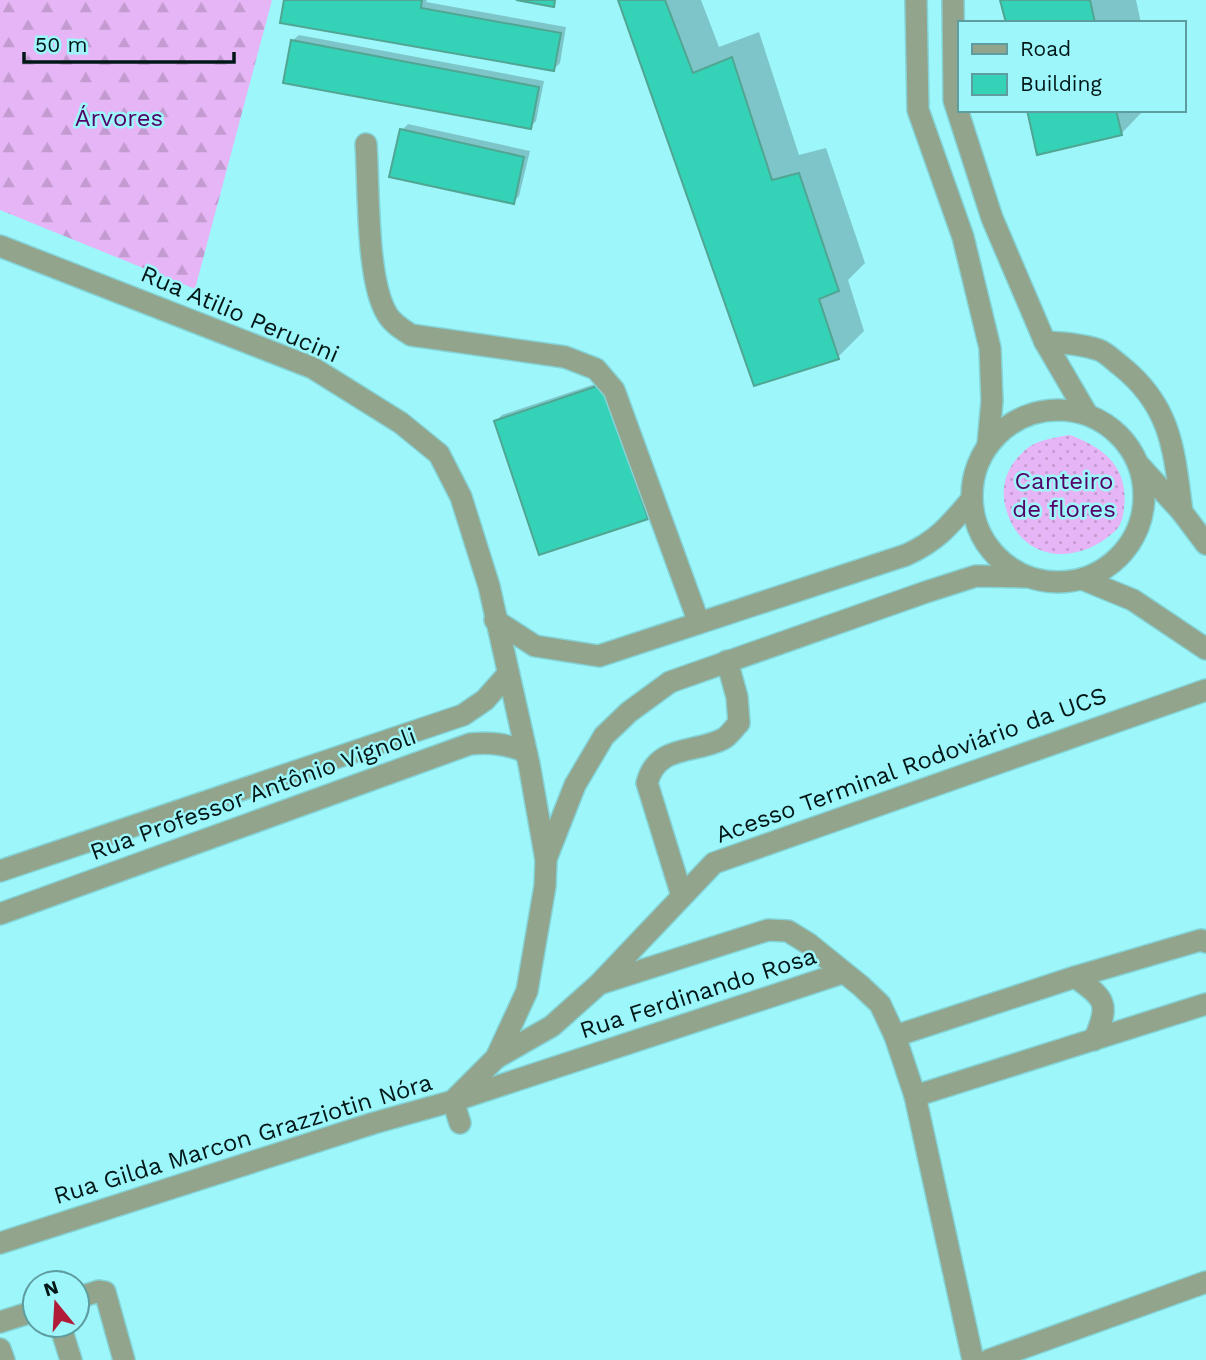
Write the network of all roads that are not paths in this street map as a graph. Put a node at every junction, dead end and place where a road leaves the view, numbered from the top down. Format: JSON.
{"nodes":[{"id":1,"x":916,"y":0,"type":"edge"},
{"id":2,"x":953,"y":0,"type":"edge"},
{"id":3,"x":366,"y":144,"type":"dead end"},
{"id":4,"x":0,"y":246,"type":"edge"},
{"id":5,"x":1045,"y":342,"type":"junction"},
{"id":6,"x":1087,"y":414,"type":"junction"},
{"id":7,"x":988,"y":444,"type":"junction"},
{"id":8,"x":1140,"y":466,"type":"junction"},
{"id":9,"x":971,"y":500,"type":"junction"},
{"id":10,"x":1182,"y":512,"type":"junction"},
{"id":11,"x":1206,"y":544,"type":"edge"},
{"id":12,"x":1028,"y":577,"type":"junction"},
{"id":13,"x":1082,"y":579,"type":"junction"},
{"id":14,"x":495,"y":620,"type":"junction"},
{"id":15,"x":699,"y":623,"type":"junction"},
{"id":16,"x":1206,"y":649,"type":"edge"},
{"id":17,"x":727,"y":661,"type":"junction"},
{"id":18,"x":508,"y":674,"type":"junction"},
{"id":19,"x":1206,"y":690,"type":"edge"},
{"id":20,"x":526,"y":752,"type":"junction"},
{"id":21,"x":546,"y":860,"type":"junction"},
{"id":22,"x":0,"y":871,"type":"edge"},
{"id":23,"x":682,"y":895,"type":"junction"},
{"id":24,"x":0,"y":914,"type":"edge"},
{"id":25,"x":1206,"y":942,"type":"edge"},
{"id":26,"x":842,"y":973,"type":"junction"},
{"id":27,"x":1075,"y":977,"type":"junction"},
{"id":28,"x":599,"y":984,"type":"junction"},
{"id":29,"x":1206,"y":1004,"type":"edge"},
{"id":30,"x":895,"y":1036,"type":"junction"},
{"id":31,"x":1094,"y":1040,"type":"junction"},
{"id":32,"x":496,"y":1058,"type":"junction"},
{"id":33,"x":915,"y":1096,"type":"junction"},
{"id":34,"x":453,"y":1101,"type":"junction"},
{"id":35,"x":460,"y":1123,"type":"dead end"},
{"id":36,"x":0,"y":1244,"type":"edge"},
{"id":37,"x":1206,"y":1282,"type":"edge"},
{"id":38,"x":91,"y":1294,"type":"edge"},
{"id":39,"x":21,"y":1315,"type":"edge"},
{"id":40,"x":0,"y":1322,"type":"edge"},
{"id":41,"x":64,"y":1339,"type":"edge"},
{"id":42,"x":0,"y":1349,"type":"edge"},
{"id":43,"x":4,"y":1360,"type":"edge"},
{"id":44,"x":71,"y":1360,"type":"edge"},
{"id":45,"x":124,"y":1360,"type":"edge"},
{"id":46,"x":972,"y":1360,"type":"edge"},
{"id":47,"x":989,"y":1360,"type":"edge"}],
"edges":[{"from":1,"to":7,"type":"street"},
{"from":2,"to":5,"type":"street"},
{"from":3,"to":15,"type":"street"},
{"from":4,"to":14,"type":"street","name":"Rua Atilio Perucini"},
{"from":5,"to":6,"type":"street"},
{"from":5,"to":10,"type":"street"},
{"from":6,"to":7,"type":"street"},
{"from":6,"to":8,"type":"street"},
{"from":7,"to":9,"type":"street"},
{"from":8,"to":10,"type":"street"},
{"from":8,"to":13,"type":"street"},
{"from":9,"to":12,"type":"street"},
{"from":9,"to":15,"type":"street"},
{"from":10,"to":11,"type":"street"},
{"from":12,"to":13,"type":"street"},
{"from":12,"to":17,"type":"street"},
{"from":13,"to":16,"type":"street"},
{"from":14,"to":15,"type":"street"},
{"from":14,"to":18,"type":"street","name":"Rua Gilda Marcon Grazziotin Nóra"},
{"from":17,"to":21,"type":"street"},
{"from":17,"to":23,"type":"street"},
{"from":18,"to":20,"type":"street","name":"Rua Gilda Marcon Grazziotin Nóra"},
{"from":18,"to":22,"type":"street","name":"Rua Professor Antônio Vignoli"},
{"from":19,"to":23,"type":"street","name":"Acesso Terminal Rodoviário da UCS"},
{"from":20,"to":21,"type":"street","name":"Rua Gilda Marcon Grazziotin Nóra"},
{"from":20,"to":24,"type":"street","name":"Rua Professor Antônio Vignoli"},
{"from":21,"to":32,"type":"street","name":"Rua Gilda Marcon Grazziotin Nóra"},
{"from":23,"to":28,"type":"street","name":"Acesso Terminal Rodoviário da UCS"},
{"from":25,"to":27,"type":"street"},
{"from":26,"to":28,"type":"street"},
{"from":26,"to":30,"type":"street","name":"Rua Ferdinando Rosa"},
{"from":26,"to":34,"type":"street","name":"Rua Ferdinando Rosa"},
{"from":27,"to":30,"type":"street"},
{"from":27,"to":31,"type":"street"},
{"from":28,"to":32,"type":"street","name":"Acesso Terminal Rodoviário da UCS"},
{"from":29,"to":31,"type":"street"},
{"from":30,"to":33,"type":"street","name":"Rua Ferdinando Rosa"},
{"from":31,"to":33,"type":"street"},
{"from":32,"to":34,"type":"street","name":"Rua Gilda Marcon Grazziotin Nóra"},
{"from":33,"to":46,"type":"street","name":"Rua Ferdinando Rosa"},
{"from":34,"to":35,"type":"street"},
{"from":34,"to":36,"type":"street","name":"Rua Gilda Marcon Grazziotin Nóra"},
{"from":37,"to":47,"type":"street"},
{"from":38,"to":45,"type":"street"},
{"from":39,"to":40,"type":"street"},
{"from":41,"to":44,"type":"street"},
{"from":42,"to":43,"type":"street"}]}
